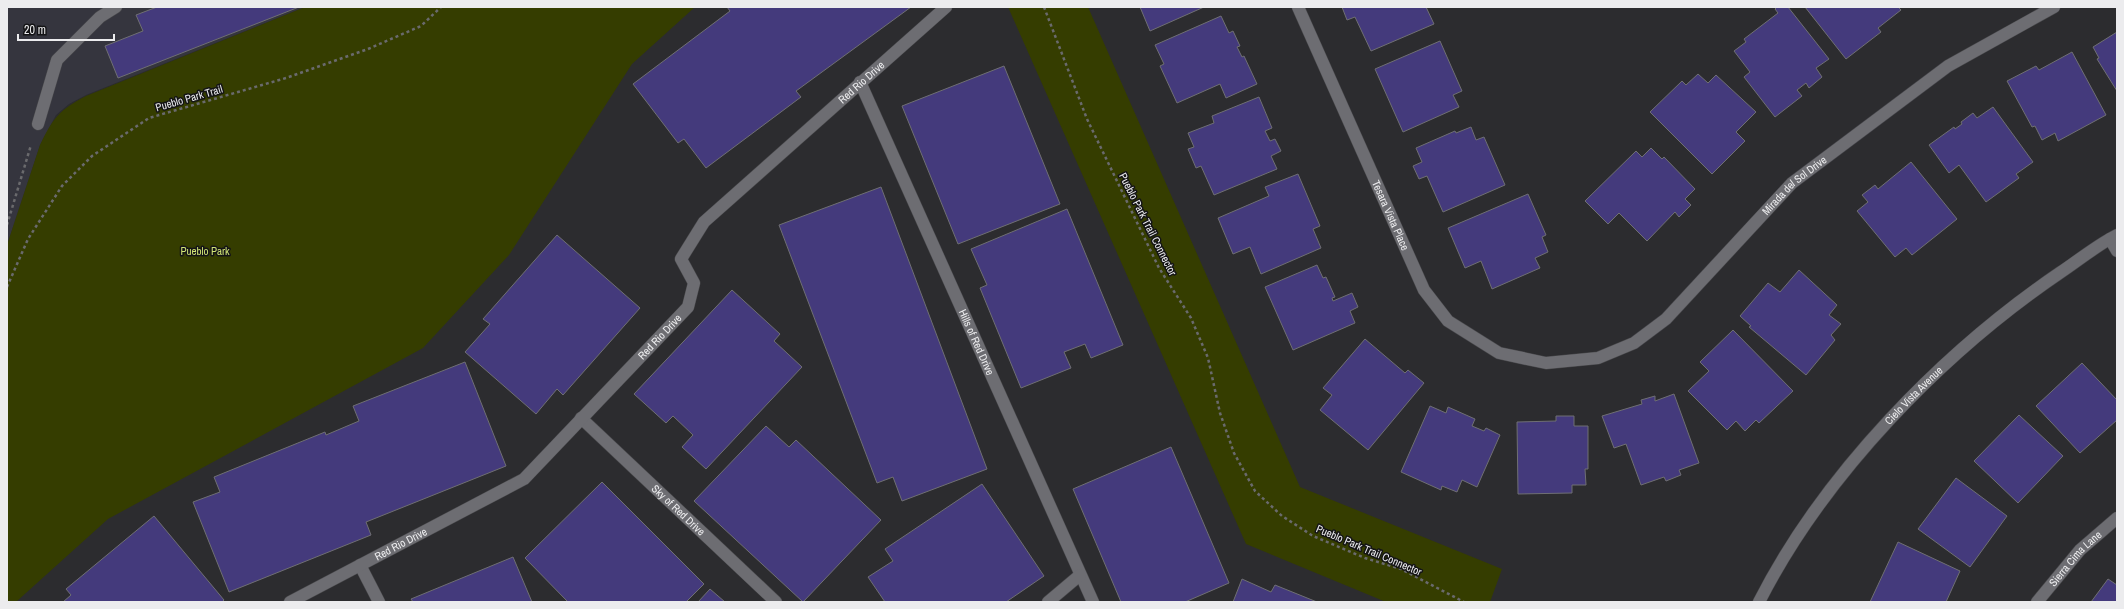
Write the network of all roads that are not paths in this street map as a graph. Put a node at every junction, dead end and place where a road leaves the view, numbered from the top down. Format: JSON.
{"nodes":[{"id":1,"x":116,"y":7,"type":"edge"},
{"id":2,"x":946,"y":7,"type":"edge"},
{"id":3,"x":1298,"y":7,"type":"edge"},
{"id":4,"x":2054,"y":7,"type":"edge"},
{"id":5,"x":860,"y":82,"type":"junction"},
{"id":6,"x":38,"y":124,"type":"road end"},
{"id":7,"x":2113,"y":237,"type":"edge"},
{"id":8,"x":2117,"y":251,"type":"edge"},
{"id":9,"x":1546,"y":363,"type":"joint"},
{"id":10,"x":581,"y":418,"type":"junction"},
{"id":11,"x":2117,"y":518,"type":"edge"},
{"id":12,"x":360,"y":565,"type":"junction"},
{"id":13,"x":1080,"y":575,"type":"junction"},
{"id":14,"x":290,"y":602,"type":"edge"},
{"id":15,"x":379,"y":602,"type":"edge"},
{"id":16,"x":776,"y":602,"type":"edge"},
{"id":17,"x":1048,"y":602,"type":"edge"},
{"id":18,"x":1093,"y":602,"type":"edge"},
{"id":19,"x":1759,"y":602,"type":"edge"},
{"id":20,"x":2037,"y":602,"type":"edge"}],
"edges":[{"from":1,"to":6,"type":"street"},
{"from":2,"to":5,"type":"street","name":"Red Rio Drive"},
{"from":3,"to":9,"type":"street","name":"Tesara Vista Place"},
{"from":4,"to":9,"type":"street","name":"Mirada del Sol Drive"},
{"from":5,"to":10,"type":"street","name":"Red Rio Drive"},
{"from":5,"to":13,"type":"street","name":"Hills of Red Drive"},
{"from":7,"to":8,"type":"street"},
{"from":7,"to":19,"type":"street","name":"Cielo Vista Avenue"},
{"from":10,"to":12,"type":"street","name":"Red Rio Drive"},
{"from":10,"to":16,"type":"street","name":"Sky of Red Drive"},
{"from":11,"to":20,"type":"street","name":"Sierra Cima Lane"},
{"from":12,"to":14,"type":"street","name":"Red Rio Drive"},
{"from":12,"to":15,"type":"street"},
{"from":13,"to":17,"type":"street"},
{"from":13,"to":18,"type":"street","name":"Hills of Red Drive"}]}
